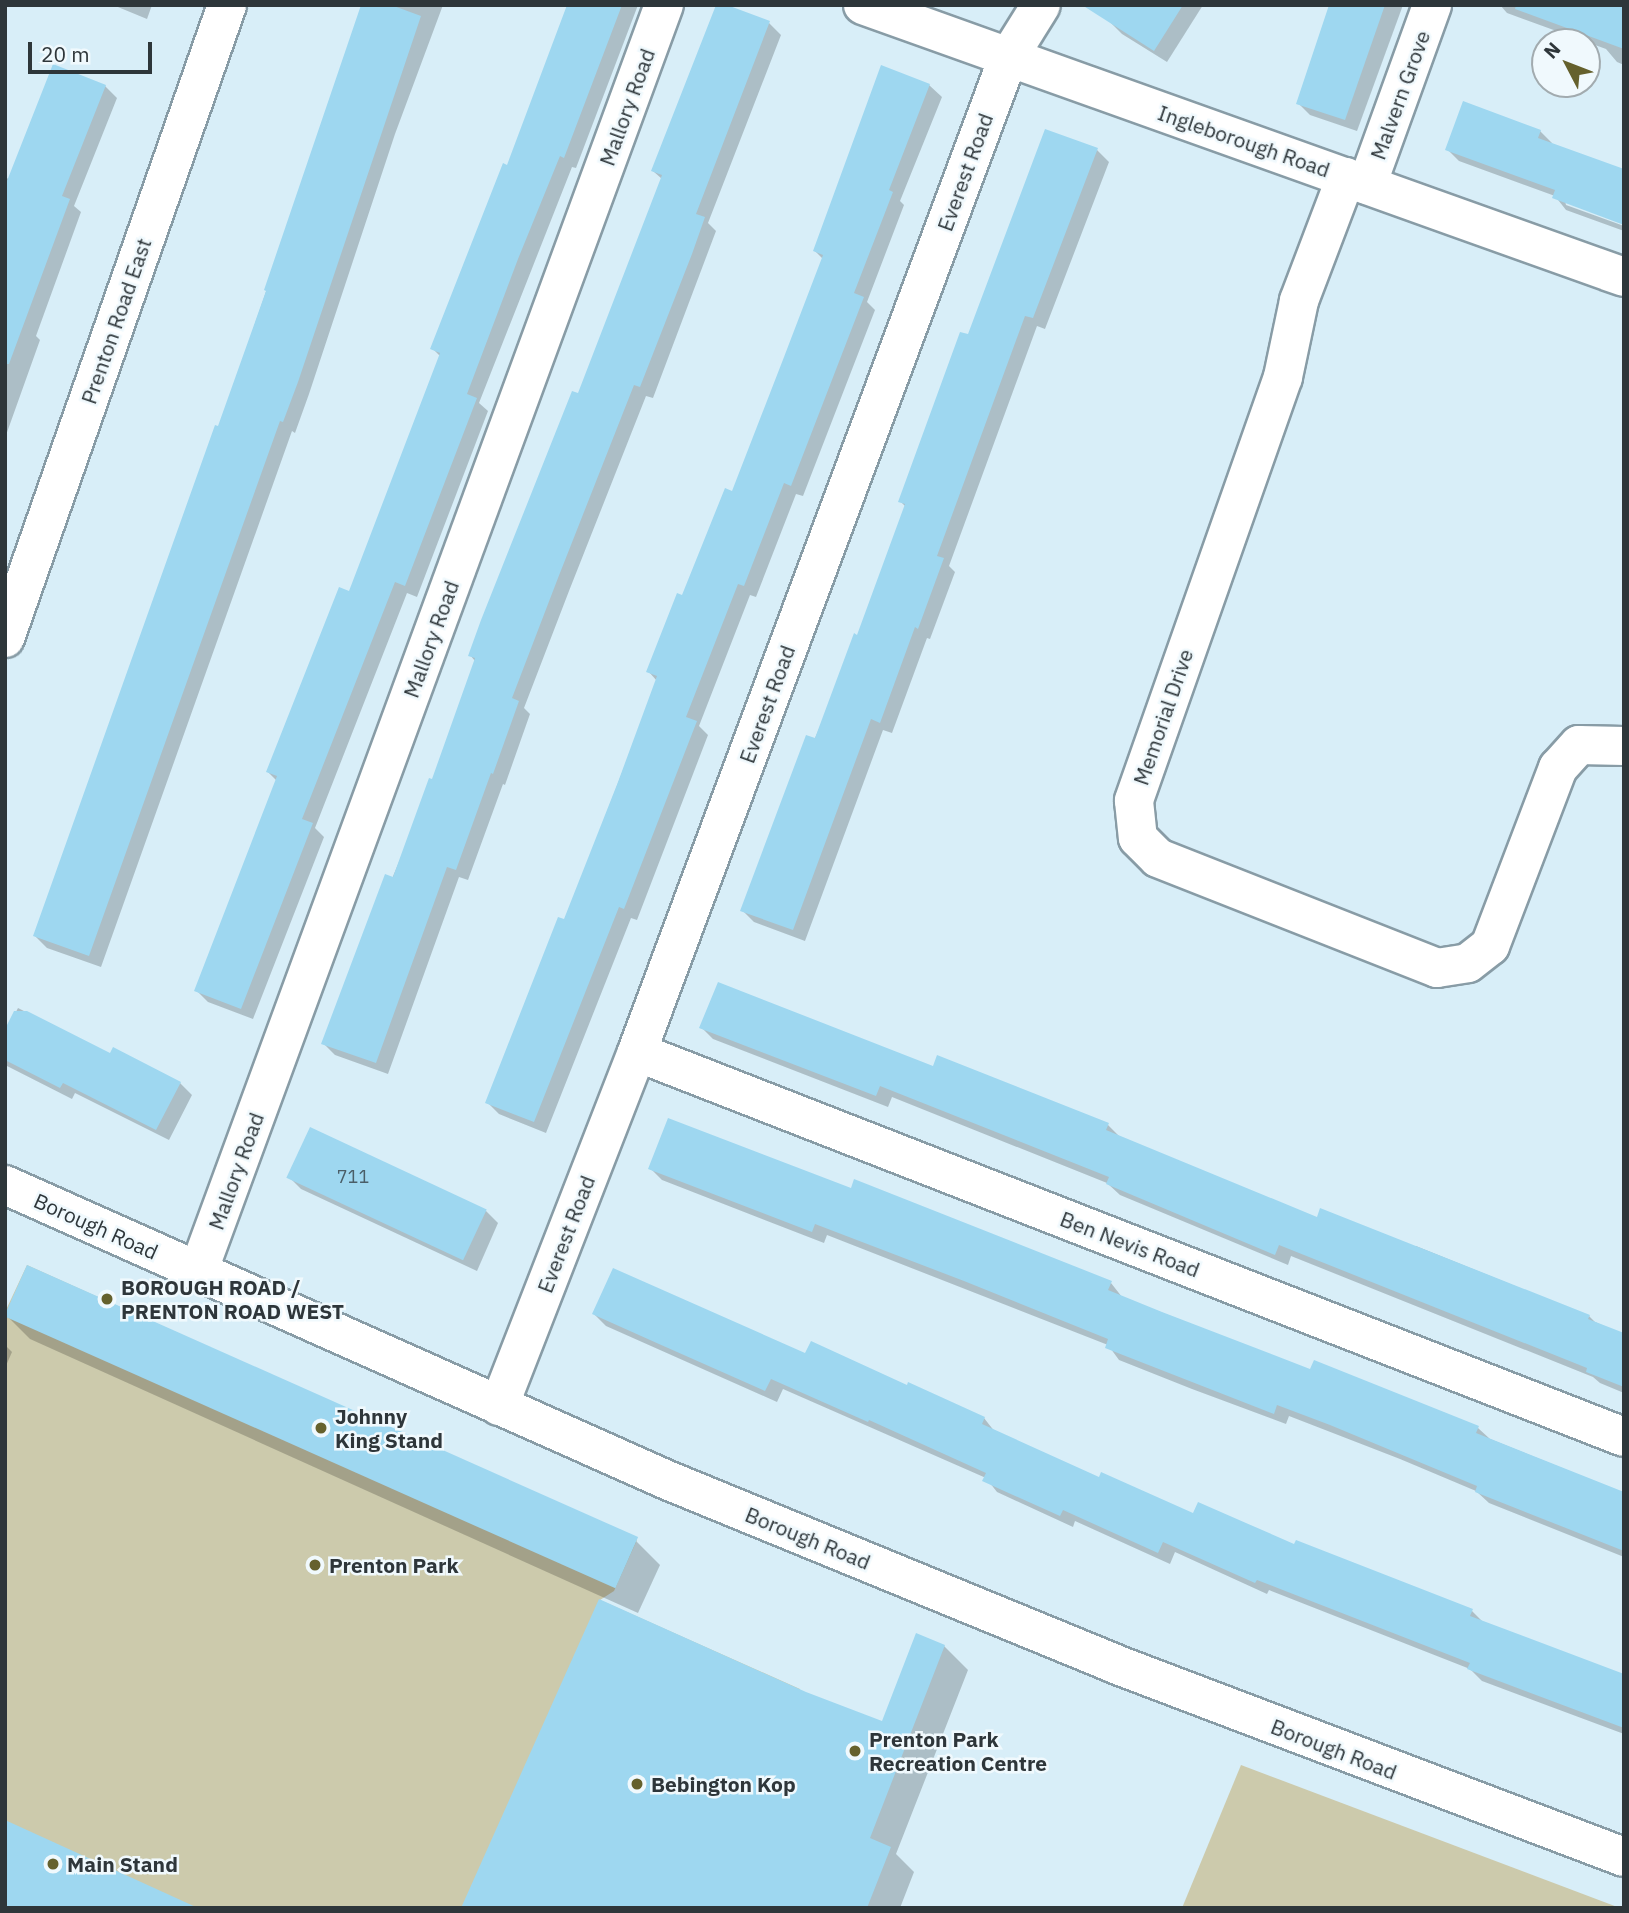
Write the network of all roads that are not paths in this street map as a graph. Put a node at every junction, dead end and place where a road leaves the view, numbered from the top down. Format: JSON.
{"nodes":[{"id":1,"x":227,"y":5,"type":"edge"},
{"id":2,"x":664,"y":5,"type":"edge"},
{"id":3,"x":863,"y":5,"type":"edge"},
{"id":4,"x":1041,"y":5,"type":"edge"},
{"id":5,"x":1432,"y":5,"type":"edge"},
{"id":6,"x":1008,"y":58,"type":"junction"},
{"id":7,"x":1356,"y":181,"type":"junction"},
{"id":8,"x":1624,"y":277,"type":"edge"},
{"id":9,"x":5,"y":638,"type":"edge"},
{"id":10,"x":1624,"y":746,"type":"edge"},
{"id":11,"x":636,"y":1052,"type":"junction"},
{"id":12,"x":5,"y":1185,"type":"edge"},
{"id":13,"x":198,"y":1272,"type":"junction"},
{"id":14,"x":499,"y":1406,"type":"junction"},
{"id":15,"x":1624,"y":1437,"type":"edge"},
{"id":16,"x":1624,"y":1857,"type":"edge"}],
"edges":[{"from":1,"to":9,"type":"street","name":"Prenton Road East"},
{"from":2,"to":13,"type":"street","name":"Mallory Road"},
{"from":3,"to":6,"type":"street","name":"Ingleborough Road"},
{"from":4,"to":6,"type":"street","name":"Everest Road"},
{"from":5,"to":7,"type":"street","name":"Malvern Grove"},
{"from":6,"to":7,"type":"street","name":"Ingleborough Road"},
{"from":6,"to":11,"type":"street","name":"Everest Road"},
{"from":7,"to":8,"type":"street","name":"Ingleborough Road"},
{"from":7,"to":10,"type":"street","name":"Memorial Drive"},
{"from":11,"to":14,"type":"street","name":"Everest Road"},
{"from":11,"to":15,"type":"street","name":"Ben Nevis Road"},
{"from":12,"to":13,"type":"street","name":"Borough Road"},
{"from":13,"to":14,"type":"street","name":"Borough Road"},
{"from":14,"to":16,"type":"street","name":"Borough Road"}]}
